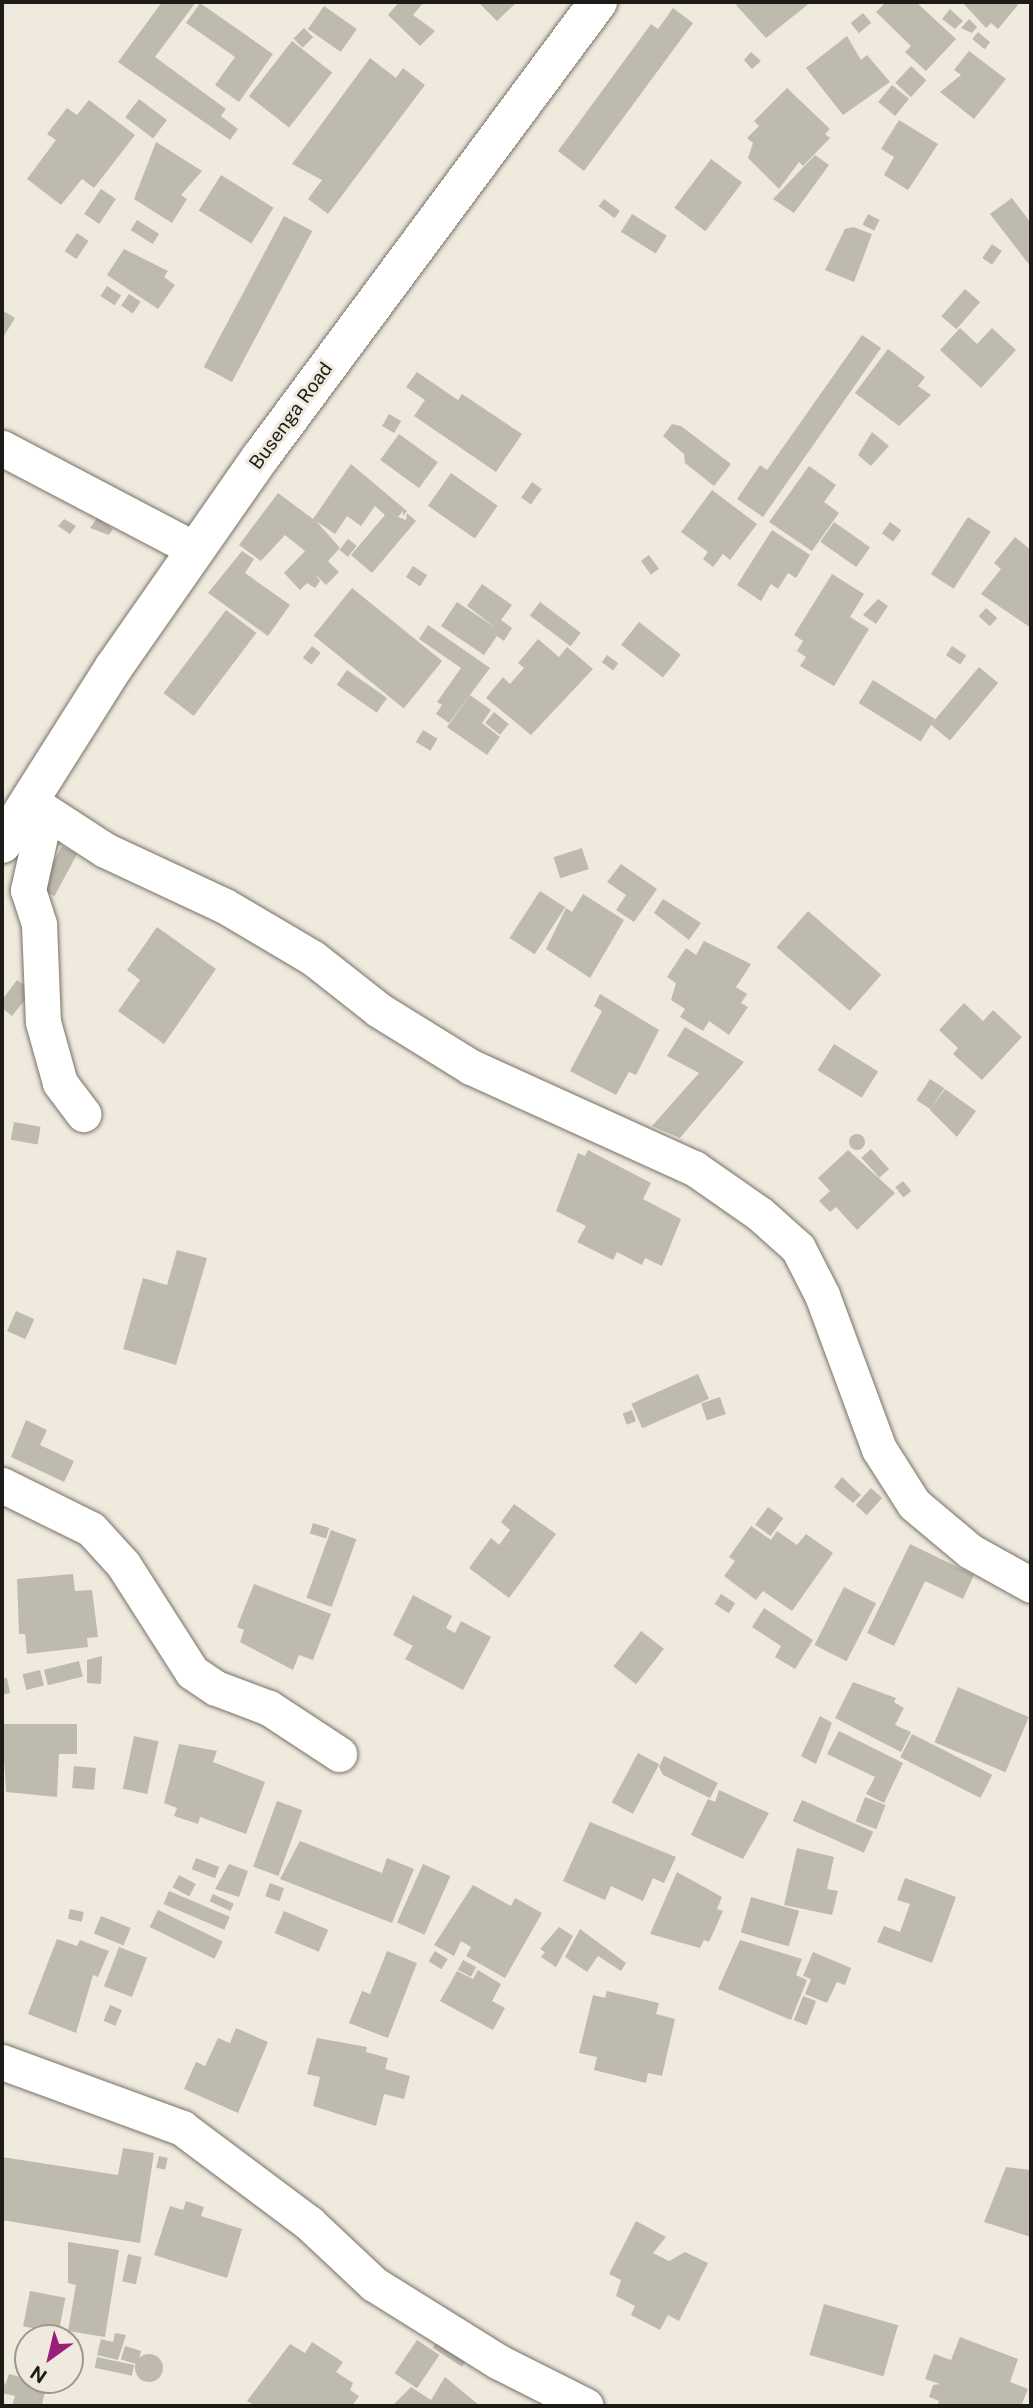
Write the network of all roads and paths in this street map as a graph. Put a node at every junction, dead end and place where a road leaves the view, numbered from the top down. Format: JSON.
{"nodes":[{"id":1,"x":598,"y":2,"type":"edge"},
{"id":2,"x":2,"y":448,"type":"edge"},
{"id":3,"x":196,"y":550,"type":"junction"},
{"id":4,"x":17,"y":823,"type":"edge"},
{"id":5,"x":83,"y":1114,"type":"dead end"},
{"id":6,"x":2,"y":1485,"type":"edge"},
{"id":7,"x":1031,"y":1585,"type":"edge"},
{"id":8,"x":339,"y":1754,"type":"dead end"},
{"id":9,"x":2,"y":2062,"type":"edge"},
{"id":10,"x":586,"y":2406,"type":"edge"}],
"edges":[{"from":1,"to":3,"type":"street","name":"Busenga Road"},
{"from":2,"to":3,"type":"street"},
{"from":3,"to":4,"type":"street","name":"Busenga Road"},
{"from":4,"to":5,"type":"street"},
{"from":4,"to":7,"type":"street"},
{"from":6,"to":8,"type":"street"},
{"from":9,"to":10,"type":"street"}]}
